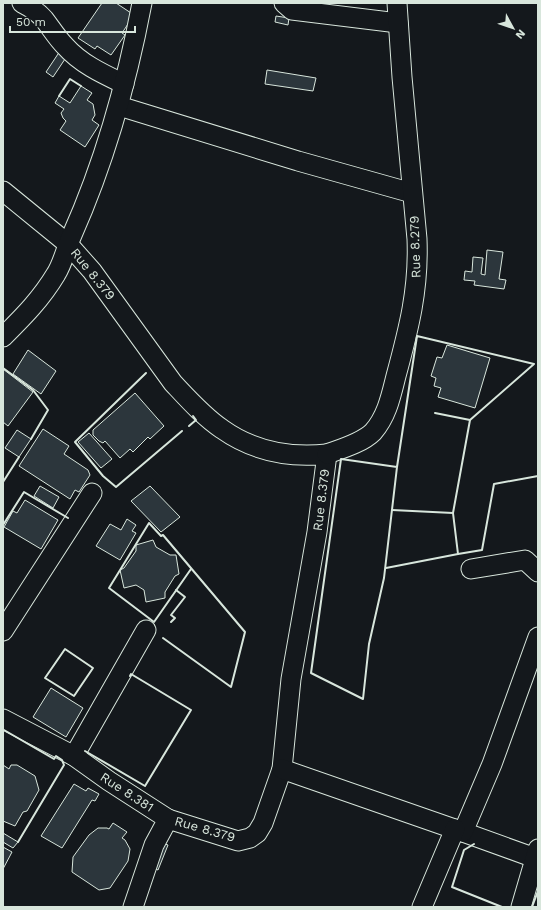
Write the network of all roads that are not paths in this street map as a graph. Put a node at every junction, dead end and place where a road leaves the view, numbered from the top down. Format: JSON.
{"nodes":[{"id":1,"x":22,"y":3,"type":"edge"},
{"id":2,"x":142,"y":3,"type":"edge"},
{"id":3,"x":284,"y":3,"type":"edge"},
{"id":4,"x":397,"y":3,"type":"edge"},
{"id":5,"x":398,"y":23,"type":"junction"},
{"id":6,"x":124,"y":84,"type":"junction"},
{"id":7,"x":119,"y":106,"type":"junction"},
{"id":8,"x":3,"y":191,"type":"edge"},
{"id":9,"x":412,"y":193,"type":"junction"},
{"id":10,"x":68,"y":244,"type":"junction"},
{"id":11,"x":3,"y":337,"type":"edge"},
{"id":12,"x":327,"y":454,"type":"junction"},
{"id":13,"x":92,"y":493,"type":"dead end"},
{"id":14,"x":471,"y":569,"type":"dead end"},
{"id":15,"x":538,"y":572,"type":"edge"},
{"id":16,"x":146,"y":630,"type":"dead end"},
{"id":17,"x":3,"y":631,"type":"edge"},
{"id":18,"x":538,"y":637,"type":"edge"},
{"id":19,"x":3,"y":719,"type":"edge"},
{"id":20,"x":74,"y":756,"type":"junction"},
{"id":21,"x":282,"y":768,"type":"junction"},
{"id":22,"x":168,"y":819,"type":"junction"},
{"id":23,"x":459,"y":830,"type":"junction"},
{"id":24,"x":537,"y":854,"type":"edge"},
{"id":25,"x":133,"y":907,"type":"edge"},
{"id":26,"x":422,"y":907,"type":"edge"},
{"id":27,"x":521,"y":907,"type":"edge"}],
"edges":[{"from":1,"to":6,"type":"street"},
{"from":2,"to":6,"type":"street"},
{"from":3,"to":5,"type":"street"},
{"from":4,"to":5,"type":"street","name":"Rue 8.279"},
{"from":5,"to":9,"type":"street","name":"Rue 8.279"},
{"from":6,"to":7,"type":"street"},
{"from":7,"to":9,"type":"street"},
{"from":7,"to":10,"type":"street"},
{"from":8,"to":10,"type":"street","name":"Rue 8.379"},
{"from":9,"to":12,"type":"street","name":"Rue 8.279"},
{"from":10,"to":11,"type":"street"},
{"from":10,"to":12,"type":"street","name":"Rue 8.379"},
{"from":12,"to":21,"type":"street","name":"Rue 8.379"},
{"from":13,"to":17,"type":"street"},
{"from":14,"to":15,"type":"street"},
{"from":16,"to":20,"type":"street"},
{"from":18,"to":23,"type":"street"},
{"from":19,"to":20,"type":"street","name":"Rue 8.381"},
{"from":20,"to":22,"type":"street","name":"Rue 8.381"},
{"from":21,"to":22,"type":"street","name":"Rue 8.379"},
{"from":21,"to":23,"type":"street"},
{"from":22,"to":25,"type":"street","name":"Rue 8.381"},
{"from":23,"to":24,"type":"street"},
{"from":23,"to":26,"type":"street"},
{"from":24,"to":27,"type":"street"}]}
